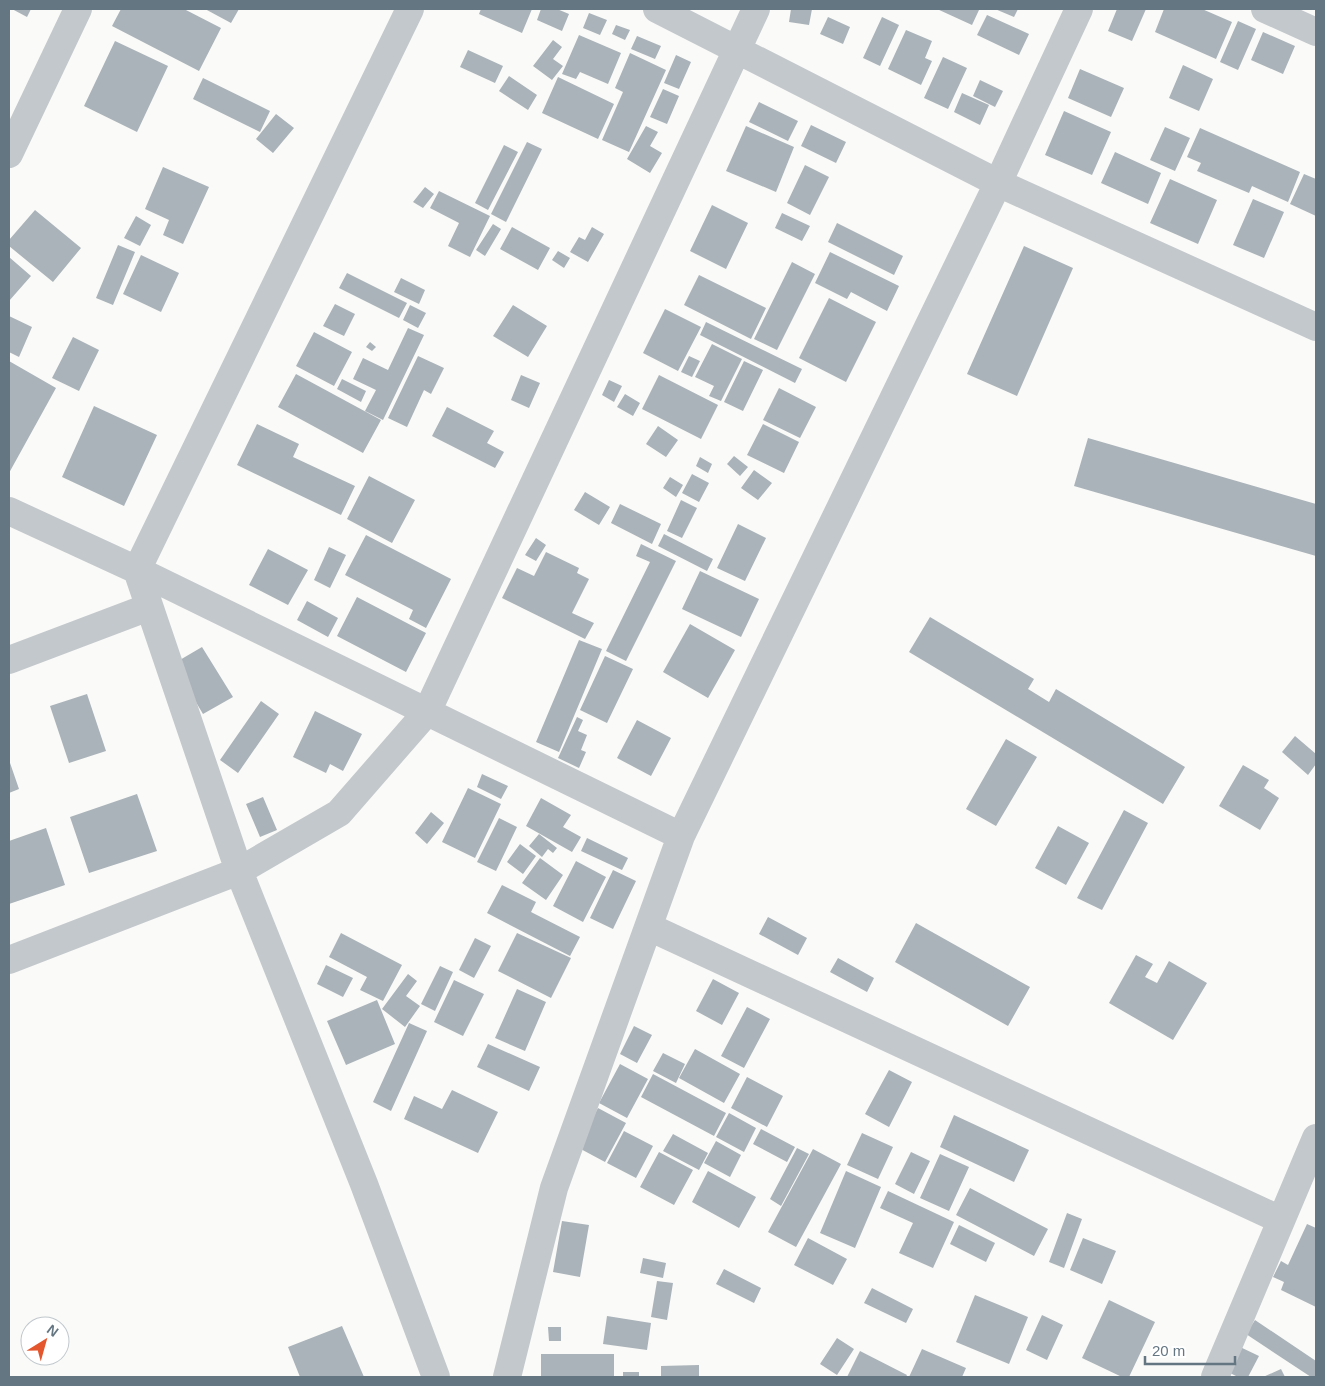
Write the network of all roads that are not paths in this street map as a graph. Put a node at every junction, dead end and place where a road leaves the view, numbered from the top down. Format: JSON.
{"nodes":[{"id":1,"x":78,"y":9,"type":"edge"},
{"id":2,"x":410,"y":9,"type":"edge"},
{"id":3,"x":656,"y":9,"type":"edge"},
{"id":4,"x":756,"y":9,"type":"edge"},
{"id":5,"x":1080,"y":9,"type":"edge"},
{"id":6,"x":1265,"y":9,"type":"edge"},
{"id":7,"x":1316,"y":32,"type":"edge"},
{"id":8,"x":737,"y":48,"type":"junction"},
{"id":9,"x":9,"y":154,"type":"edge"},
{"id":10,"x":998,"y":183,"type":"junction"},
{"id":11,"x":1316,"y":327,"type":"edge"},
{"id":12,"x":9,"y":510,"type":"edge"},
{"id":13,"x":137,"y":570,"type":"junction"},
{"id":14,"x":150,"y":606,"type":"junction"},
{"id":15,"x":9,"y":660,"type":"edge"},
{"id":16,"x":427,"y":712,"type":"junction"},
{"id":17,"x":681,"y":836,"type":"junction"},
{"id":18,"x":239,"y":871,"type":"junction"},
{"id":19,"x":648,"y":927,"type":"junction"},
{"id":20,"x":9,"y":960,"type":"edge"},
{"id":21,"x":1316,"y":1138,"type":"edge"},
{"id":22,"x":1281,"y":1220,"type":"junction"},
{"id":23,"x":436,"y":1377,"type":"edge"},
{"id":24,"x":507,"y":1377,"type":"edge"},
{"id":25,"x":1215,"y":1377,"type":"edge"}],
"edges":[{"from":1,"to":9,"type":"street"},
{"from":2,"to":13,"type":"street"},
{"from":3,"to":8,"type":"street"},
{"from":4,"to":8,"type":"street"},
{"from":5,"to":10,"type":"street"},
{"from":6,"to":7,"type":"street"},
{"from":8,"to":10,"type":"street"},
{"from":8,"to":16,"type":"street"},
{"from":10,"to":11,"type":"street"},
{"from":10,"to":17,"type":"street"},
{"from":12,"to":13,"type":"street"},
{"from":13,"to":14,"type":"street"},
{"from":13,"to":16,"type":"street"},
{"from":14,"to":15,"type":"street"},
{"from":14,"to":18,"type":"street"},
{"from":16,"to":17,"type":"street"},
{"from":16,"to":18,"type":"street"},
{"from":17,"to":19,"type":"street"},
{"from":18,"to":20,"type":"street"},
{"from":18,"to":23,"type":"street"},
{"from":19,"to":22,"type":"street"},
{"from":19,"to":24,"type":"street"},
{"from":21,"to":22,"type":"street"},
{"from":22,"to":25,"type":"street"}]}
